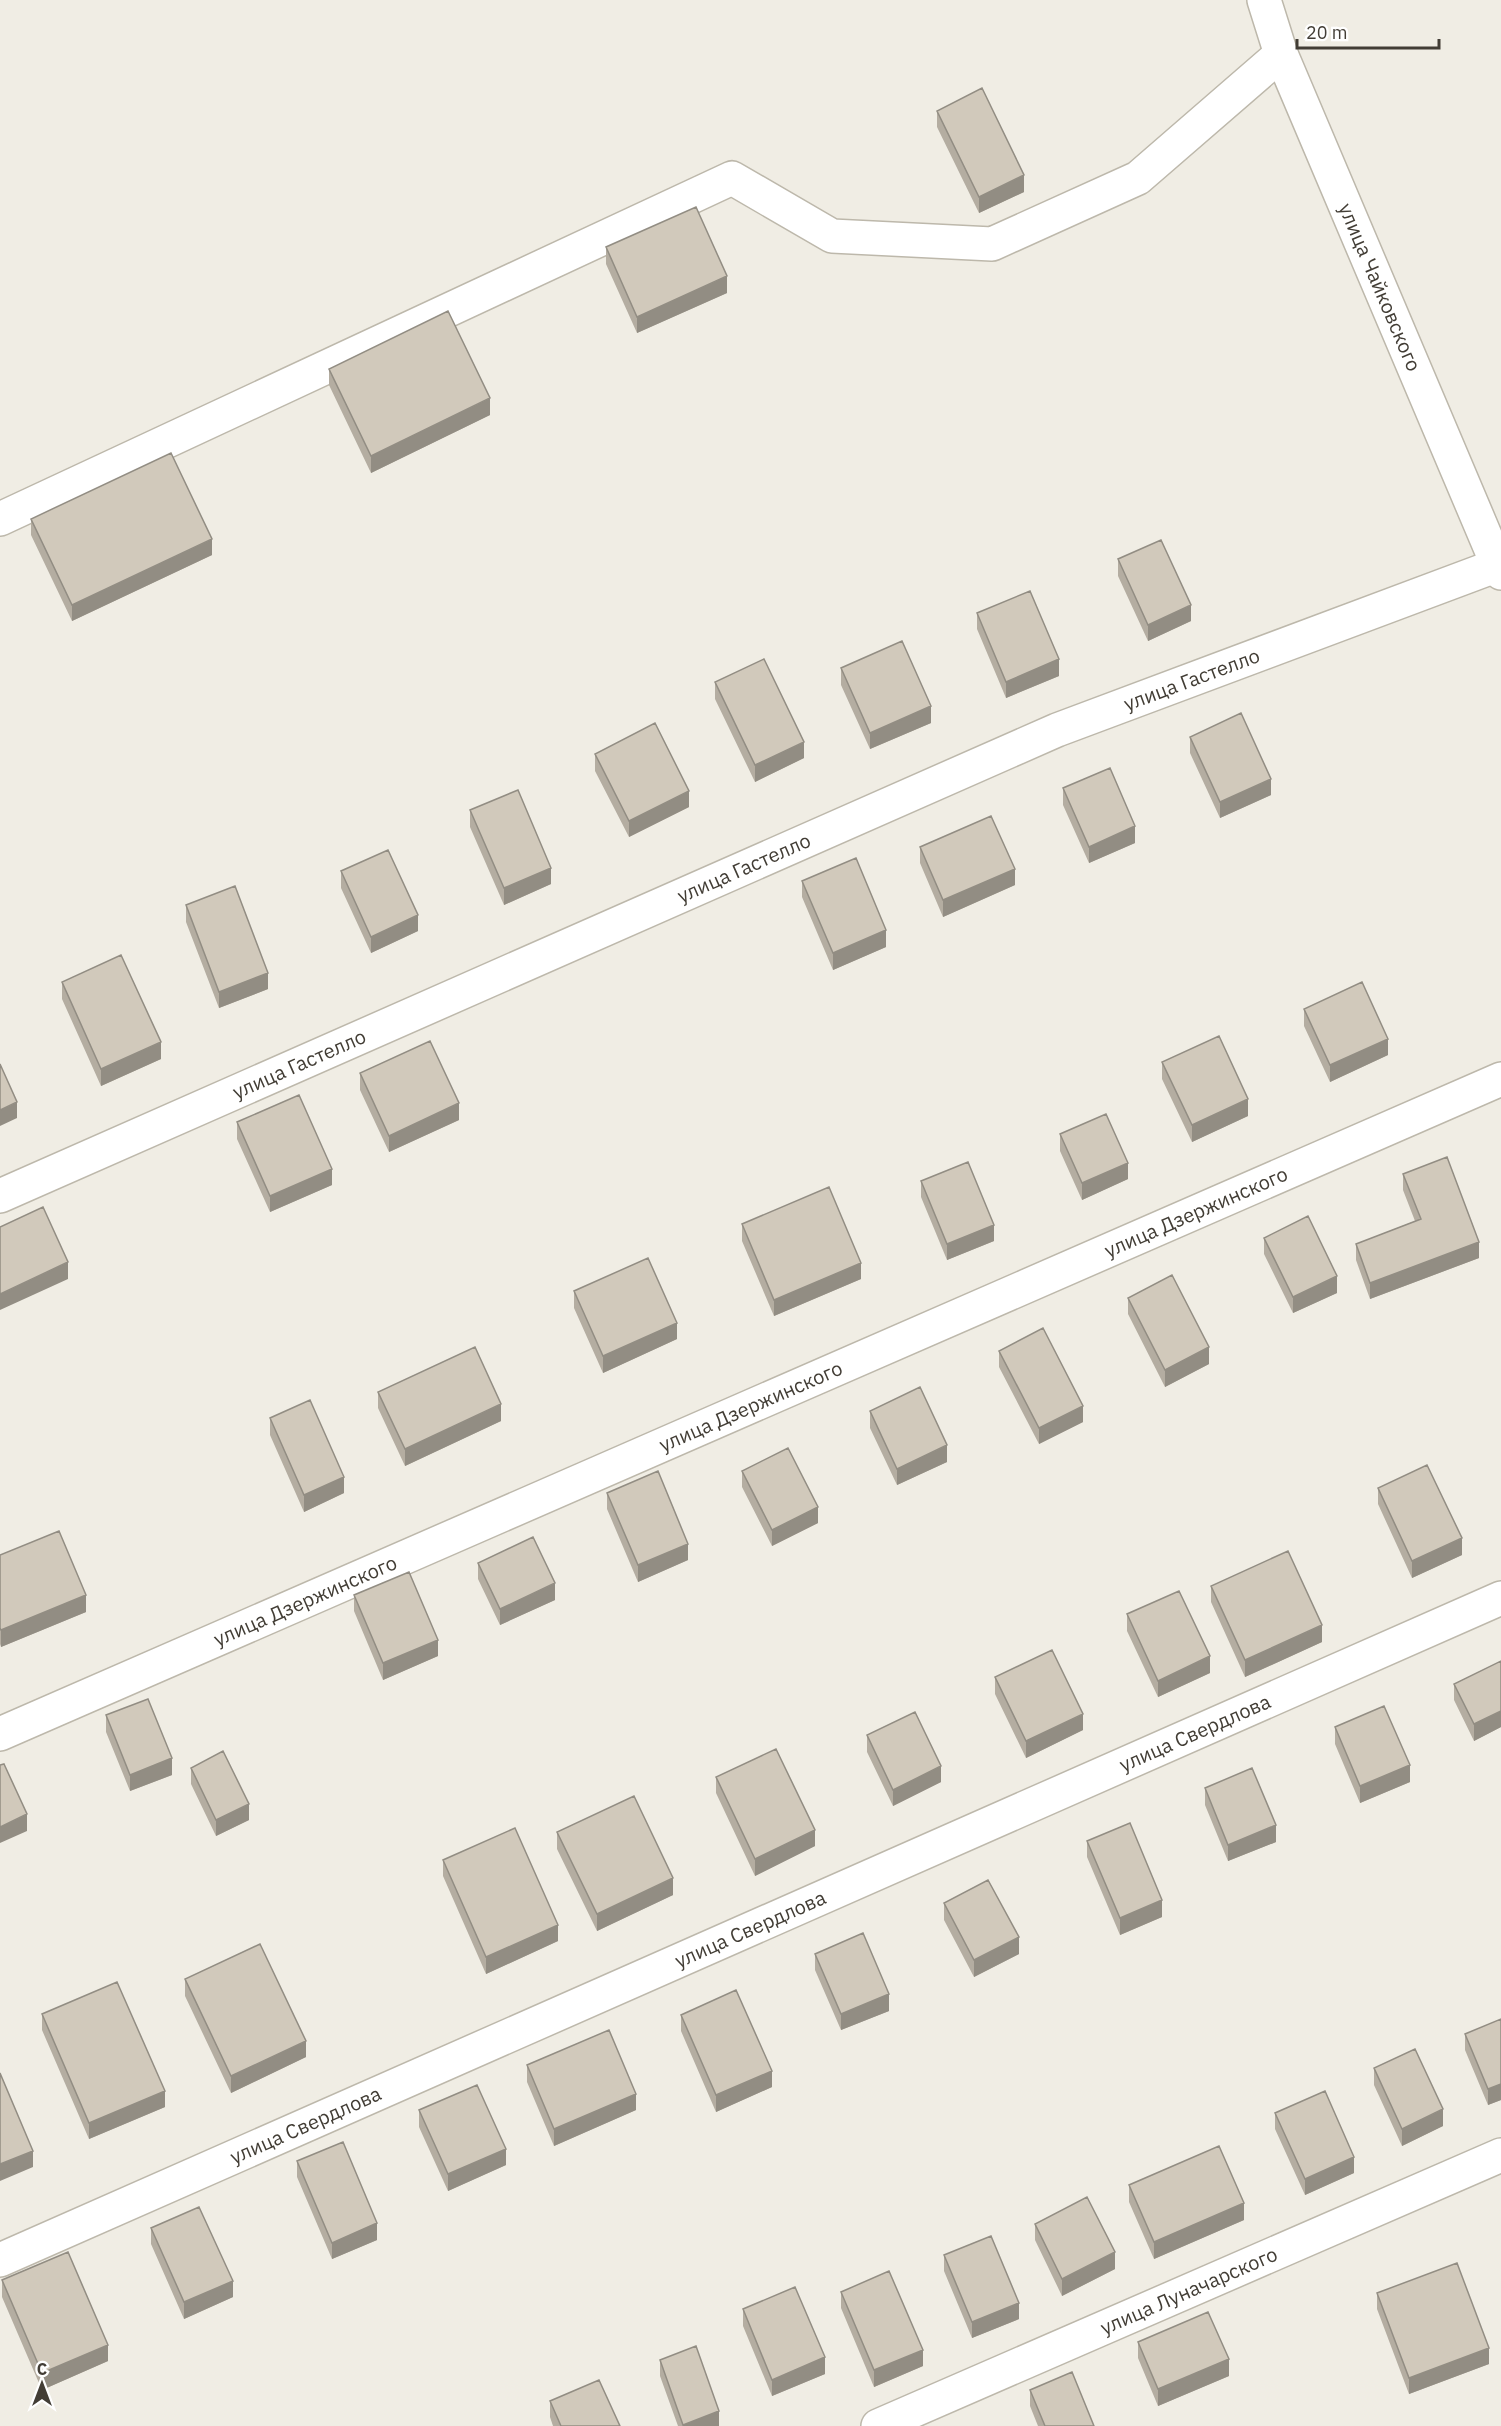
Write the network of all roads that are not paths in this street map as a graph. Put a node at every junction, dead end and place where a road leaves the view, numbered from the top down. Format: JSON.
{"nodes":[{"id":1,"x":1264,"y":0,"type":"edge"},
{"id":2,"x":1281,"y":54,"type":"junction"},
{"id":3,"x":0,"y":519,"type":"edge"},
{"id":4,"x":1499,"y":569,"type":"edge"},
{"id":5,"x":1501,"y":1078,"type":"edge"},
{"id":6,"x":0,"y":1196,"type":"edge"},
{"id":7,"x":1501,"y":1598,"type":"edge"},
{"id":8,"x":0,"y":1734,"type":"edge"},
{"id":9,"x":1501,"y":2155,"type":"edge"},
{"id":10,"x":0,"y":2260,"type":"edge"},
{"id":11,"x":878,"y":2426,"type":"edge"}],
"edges":[{"from":1,"to":2,"type":"street","name":"улица Чайковского"},
{"from":2,"to":3,"type":"street"},
{"from":2,"to":4,"type":"street","name":"улица Чайковского"},
{"from":4,"to":6,"type":"street","name":"улица Гастелло"},
{"from":5,"to":8,"type":"street","name":"улица Дзержинского"},
{"from":7,"to":10,"type":"street","name":"улица Свердлова"},
{"from":9,"to":11,"type":"street","name":"улица Луначарского"}]}
